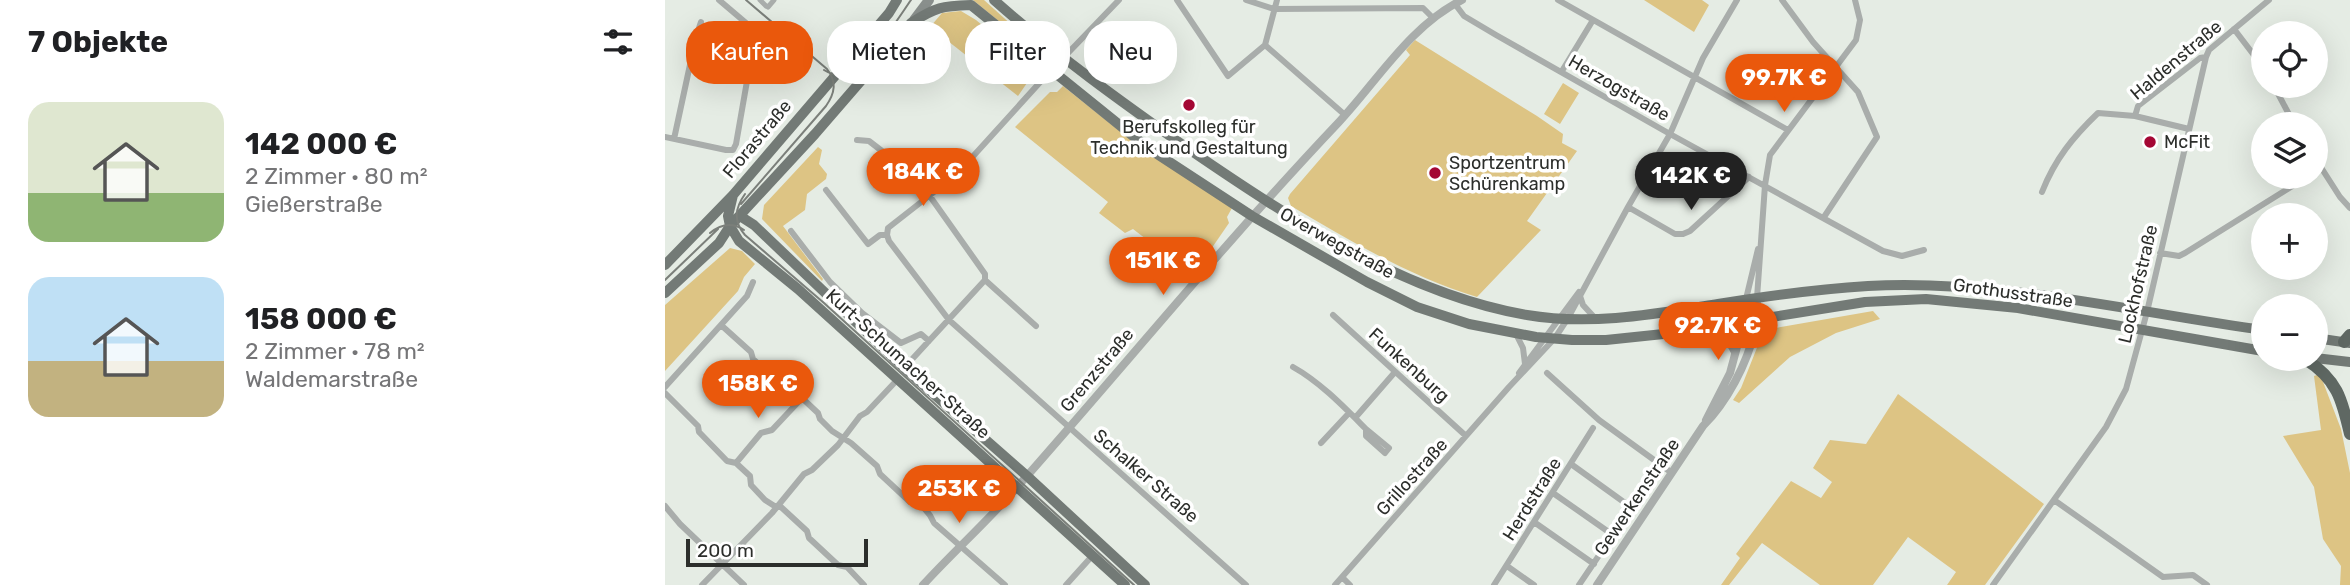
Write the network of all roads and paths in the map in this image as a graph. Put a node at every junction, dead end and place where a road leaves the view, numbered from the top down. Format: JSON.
{"nodes":[{"id":1,"x":719,"y":0,"type":"edge"},
{"id":2,"x":760,"y":0,"type":"edge"},
{"id":3,"x":774,"y":0,"type":"edge"},
{"id":4,"x":897,"y":0,"type":"edge"},
{"id":5,"x":921,"y":0,"type":"edge"},
{"id":6,"x":929,"y":0,"type":"edge"},
{"id":7,"x":994,"y":0,"type":"edge"},
{"id":8,"x":1119,"y":0,"type":"edge"},
{"id":9,"x":1177,"y":0,"type":"edge"},
{"id":10,"x":1246,"y":0,"type":"edge"},
{"id":11,"x":1277,"y":0,"type":"edge"},
{"id":12,"x":1558,"y":0,"type":"edge"},
{"id":13,"x":1737,"y":0,"type":"edge"},
{"id":14,"x":1782,"y":0,"type":"edge"},
{"id":15,"x":1855,"y":0,"type":"edge"},
{"id":16,"x":2269,"y":0,"type":"edge"},
{"id":17,"x":1459,"y":2,"type":"edge"},
{"id":18,"x":968,"y":3,"type":"edge"},
{"id":19,"x":1274,"y":9,"type":"junction"},
{"id":20,"x":1433,"y":18,"type":"junction"},
{"id":21,"x":1594,"y":20,"type":"junction"},
{"id":22,"x":912,"y":21,"type":"edge"},
{"id":23,"x":913,"y":21,"type":"edge"},
{"id":24,"x":914,"y":21,"type":"edge"},
{"id":25,"x":990,"y":21,"type":"edge"},
{"id":26,"x":1020,"y":21,"type":"edge"},
{"id":27,"x":2234,"y":29,"type":"junction"},
{"id":28,"x":1265,"y":45,"type":"junction"},
{"id":29,"x":2251,"y":51,"type":"edge"},
{"id":30,"x":1070,"y":53,"type":"edge"},
{"id":31,"x":2206,"y":57,"type":"junction"},
{"id":32,"x":1070,"y":62,"type":"edge"},
{"id":33,"x":1836,"y":69,"type":"junction"},
{"id":34,"x":1562,"y":71,"type":"junction"},
{"id":35,"x":1693,"y":78,"type":"junction"},
{"id":36,"x":686,"y":83,"type":"edge"},
{"id":37,"x":858,"y":84,"type":"edge"},
{"id":38,"x":1039,"y":84,"type":"edge"},
{"id":39,"x":1067,"y":84,"type":"edge"},
{"id":40,"x":1345,"y":115,"type":"junction"},
{"id":41,"x":2135,"y":116,"type":"junction"},
{"id":42,"x":2189,"y":129,"type":"junction"},
{"id":43,"x":1788,"y":131,"type":"junction"},
{"id":44,"x":1670,"y":134,"type":"junction"},
{"id":45,"x":665,"y":137,"type":"edge"},
{"id":46,"x":674,"y":139,"type":"junction"},
{"id":47,"x":857,"y":140,"type":"dead end"},
{"id":48,"x":1749,"y":177,"type":"junction"},
{"id":49,"x":2328,"y":182,"type":"edge"},
{"id":50,"x":1765,"y":185,"type":"junction"},
{"id":51,"x":2288,"y":189,"type":"edge"},
{"id":52,"x":826,"y":190,"type":"dead end"},
{"id":53,"x":2042,"y":192,"type":"dead end"},
{"id":54,"x":733,"y":195,"type":"junction"},
{"id":55,"x":931,"y":196,"type":"junction"},
{"id":56,"x":1265,"y":200,"type":"junction"},
{"id":57,"x":750,"y":205,"type":"junction"},
{"id":58,"x":1627,"y":206,"type":"junction"},
{"id":59,"x":2350,"y":208,"type":"edge"},
{"id":60,"x":740,"y":216,"type":"junction"},
{"id":61,"x":1252,"y":216,"type":"junction"},
{"id":62,"x":1824,"y":217,"type":"junction"},
{"id":63,"x":729,"y":221,"type":"junction"},
{"id":64,"x":754,"y":225,"type":"junction"},
{"id":65,"x":703,"y":226,"type":"junction"},
{"id":66,"x":792,"y":232,"type":"dead end"},
{"id":67,"x":887,"y":234,"type":"junction"},
{"id":68,"x":1760,"y":237,"type":"junction"},
{"id":69,"x":739,"y":241,"type":"junction"},
{"id":70,"x":719,"y":243,"type":"junction"},
{"id":71,"x":1924,"y":250,"type":"dead end"},
{"id":72,"x":2160,"y":253,"type":"junction"},
{"id":73,"x":665,"y":265,"type":"edge"},
{"id":74,"x":985,"y":277,"type":"junction"},
{"id":75,"x":1591,"y":277,"type":"junction"},
{"id":76,"x":753,"y":282,"type":"dead end"},
{"id":77,"x":665,"y":293,"type":"edge"},
{"id":78,"x":1580,"y":296,"type":"junction"},
{"id":79,"x":1751,"y":298,"type":"junction"},
{"id":80,"x":2147,"y":312,"type":"junction"},
{"id":81,"x":1333,"y":315,"type":"dead end"},
{"id":82,"x":1564,"y":318,"type":"junction"},
{"id":83,"x":1756,"y":319,"type":"junction"},
{"id":84,"x":949,"y":320,"type":"junction"},
{"id":85,"x":1598,"y":320,"type":"junction"},
{"id":86,"x":1743,"y":321,"type":"junction"},
{"id":87,"x":721,"y":325,"type":"junction"},
{"id":88,"x":1036,"y":326,"type":"dead end"},
{"id":89,"x":1707,"y":327,"type":"junction"},
{"id":90,"x":2251,"y":328,"type":"edge"},
{"id":91,"x":2141,"y":331,"type":"junction"},
{"id":92,"x":1516,"y":334,"type":"junction"},
{"id":93,"x":1551,"y":338,"type":"junction"},
{"id":94,"x":2328,"y":339,"type":"edge"},
{"id":95,"x":2348,"y":340,"type":"edge"},
{"id":96,"x":929,"y":341,"type":"junction"},
{"id":97,"x":2251,"y":349,"type":"edge"},
{"id":98,"x":1735,"y":355,"type":"junction"},
{"id":99,"x":2328,"y":359,"type":"edge"},
{"id":100,"x":2350,"y":362,"type":"edge"},
{"id":101,"x":1525,"y":364,"type":"junction"},
{"id":102,"x":1293,"y":367,"type":"dead end"},
{"id":103,"x":904,"y":368,"type":"junction"},
{"id":104,"x":2320,"y":371,"type":"edge"},
{"id":105,"x":1395,"y":372,"type":"junction"},
{"id":106,"x":1547,"y":373,"type":"dead end"},
{"id":107,"x":898,"y":379,"type":"junction"},
{"id":108,"x":665,"y":387,"type":"edge"},
{"id":109,"x":1509,"y":387,"type":"junction"},
{"id":110,"x":665,"y":393,"type":"edge"},
{"id":111,"x":801,"y":398,"type":"junction"},
{"id":112,"x":1349,"y":413,"type":"junction"},
{"id":113,"x":1355,"y":418,"type":"junction"},
{"id":114,"x":1703,"y":426,"type":"junction"},
{"id":115,"x":1069,"y":428,"type":"junction"},
{"id":116,"x":1593,"y":428,"type":"dead end"},
{"id":117,"x":1366,"y":429,"type":"dead end"},
{"id":118,"x":2350,"y":434,"type":"edge"},
{"id":119,"x":1466,"y":436,"type":"junction"},
{"id":120,"x":842,"y":437,"type":"junction"},
{"id":121,"x":1321,"y":443,"type":"dead end"},
{"id":122,"x":736,"y":463,"type":"junction"},
{"id":123,"x":1571,"y":464,"type":"junction"},
{"id":124,"x":1660,"y":465,"type":"junction"},
{"id":125,"x":1672,"y":473,"type":"junction"},
{"id":126,"x":1027,"y":476,"type":"junction"},
{"id":127,"x":1018,"y":486,"type":"junction"},
{"id":128,"x":1553,"y":492,"type":"junction"},
{"id":129,"x":2054,"y":500,"type":"junction"},
{"id":130,"x":665,"y":506,"type":"edge"},
{"id":131,"x":776,"y":507,"type":"junction"},
{"id":132,"x":1632,"y":508,"type":"junction"},
{"id":133,"x":1534,"y":522,"type":"junction"},
{"id":134,"x":1613,"y":535,"type":"junction"},
{"id":135,"x":959,"y":545,"type":"junction"},
{"id":136,"x":1093,"y":554,"type":"junction"},
{"id":137,"x":722,"y":564,"type":"junction"},
{"id":138,"x":1594,"y":564,"type":"junction"},
{"id":139,"x":1507,"y":566,"type":"junction"},
{"id":140,"x":1342,"y":577,"type":"junction"},
{"id":141,"x":702,"y":585,"type":"edge"},
{"id":142,"x":744,"y":585,"type":"edge"},
{"id":143,"x":864,"y":585,"type":"edge"},
{"id":144,"x":923,"y":585,"type":"edge"},
{"id":145,"x":1005,"y":585,"type":"edge"},
{"id":146,"x":1066,"y":585,"type":"edge"},
{"id":147,"x":1125,"y":585,"type":"edge"},
{"id":148,"x":1145,"y":585,"type":"edge"},
{"id":149,"x":1246,"y":585,"type":"edge"},
{"id":150,"x":1335,"y":585,"type":"edge"},
{"id":151,"x":1350,"y":585,"type":"edge"},
{"id":152,"x":1494,"y":585,"type":"edge"},
{"id":153,"x":1534,"y":585,"type":"edge"},
{"id":154,"x":1579,"y":585,"type":"edge"},
{"id":155,"x":1597,"y":585,"type":"edge"},
{"id":156,"x":1993,"y":585,"type":"edge"},
{"id":157,"x":2207,"y":585,"type":"edge"}],
"edges":[{"from":1,"to":46,"type":"street"},
{"from":2,"to":3,"type":"street"},
{"from":4,"to":54,"type":"main road","name":"Florastraße"},
{"from":5,"to":22,"type":"main road"},
{"from":6,"to":23,"type":"main road"},
{"from":7,"to":26,"type":"main road","name":"Overwegstraße"},
{"from":8,"to":30,"type":"street"},
{"from":9,"to":28,"type":"street"},
{"from":10,"to":19,"type":"street"},
{"from":11,"to":19,"type":"street"},
{"from":12,"to":21,"type":"street"},
{"from":13,"to":35,"type":"street","name":"Grillostraße"},
{"from":14,"to":33,"type":"street"},
{"from":15,"to":33,"type":"street","name":"Gewerkenstraße"},
{"from":16,"to":27,"type":"street","name":"Haldenstraße"},
{"from":17,"to":20,"type":"street","name":"Grenzstraße"},
{"from":17,"to":34,"type":"street","name":"Herzogstraße"},
{"from":18,"to":24,"type":"main road"},
{"from":18,"to":25,"type":"main road","name":"Overwegstraße"},
{"from":19,"to":20,"type":"street"},
{"from":19,"to":28,"type":"street"},
{"from":20,"to":40,"type":"street","name":"Grenzstraße"},
{"from":21,"to":34,"type":"street"},
{"from":21,"to":35,"type":"street"},
{"from":27,"to":29,"type":"street"},
{"from":27,"to":31,"type":"street","name":"Haldenstraße"},
{"from":28,"to":40,"type":"street"},
{"from":31,"to":41,"type":"street","name":"Haldenstraße"},
{"from":31,"to":42,"type":"street","name":"Lockhofstraße"},
{"from":32,"to":56,"type":"main road","name":"Overwegstraße"},
{"from":33,"to":43,"type":"street","name":"Gewerkenstraße"},
{"from":33,"to":62,"type":"street"},
{"from":34,"to":44,"type":"street","name":"Herzogstraße"},
{"from":35,"to":43,"type":"street"},
{"from":35,"to":44,"type":"street","name":"Grillostraße"},
{"from":36,"to":46,"type":"street"},
{"from":37,"to":57,"type":"main road"},
{"from":38,"to":55,"type":"street"},
{"from":39,"to":61,"type":"main road","name":"Overwegstraße"},
{"from":40,"to":56,"type":"street","name":"Grenzstraße"},
{"from":41,"to":42,"type":"street","name":"Haldenstraße"},
{"from":41,"to":53,"type":"street","name":"Haldenstraße"},
{"from":42,"to":72,"type":"street","name":"Lockhofstraße"},
{"from":43,"to":50,"type":"street","name":"Gewerkenstraße"},
{"from":44,"to":48,"type":"street","name":"Herzogstraße"},
{"from":44,"to":58,"type":"street","name":"Grillostraße"},
{"from":45,"to":46,"type":"street"},
{"from":47,"to":55,"type":"street"},
{"from":48,"to":50,"type":"street","name":"Herzogstraße"},
{"from":48,"to":58,"type":"street"},
{"from":49,"to":59,"type":"street"},
{"from":50,"to":62,"type":"street","name":"Herzogstraße"},
{"from":50,"to":68,"type":"street","name":"Gewerkenstraße"},
{"from":51,"to":72,"type":"street"},
{"from":52,"to":67,"type":"street"},
{"from":54,"to":63,"type":"main road"},
{"from":54,"to":65,"type":"main road","name":"Florastraße"},
{"from":55,"to":67,"type":"street"},
{"from":55,"to":74,"type":"street"},
{"from":56,"to":61,"type":"street","name":"Grenzstraße"},
{"from":56,"to":82,"type":"main road","name":"Overwegstraße"},
{"from":57,"to":60,"type":"main road"},
{"from":57,"to":64,"type":"main road"},
{"from":58,"to":75,"type":"street","name":"Grillostraße"},
{"from":60,"to":63,"type":"main road"},
{"from":60,"to":64,"type":"main road","name":"Kurt-Schumacher-Straße"},
{"from":61,"to":92,"type":"main road","name":"Overwegstraße"},
{"from":61,"to":115,"type":"street","name":"Grenzstraße"},
{"from":62,"to":71,"type":"street","name":"Herzogstraße"},
{"from":63,"to":65,"type":"main road"},
{"from":63,"to":69,"type":"main road","name":"Kurt-Schumacher-Straße"},
{"from":63,"to":70,"type":"main road"},
{"from":64,"to":103,"type":"main road","name":"Kurt-Schumacher-Straße"},
{"from":65,"to":73,"type":"main road","name":"Florastraße"},
{"from":66,"to":96,"type":"street","name":"Kurt-Schumacher-Straße"},
{"from":67,"to":84,"type":"street","name":"Schalker Straße"},
{"from":68,"to":79,"type":"street","name":"Gewerkenstraße"},
{"from":68,"to":79,"type":"street","name":"Gewerkenstraße"},
{"from":69,"to":70,"type":"main road"},
{"from":69,"to":107,"type":"main road","name":"Kurt-Schumacher-Straße"},
{"from":70,"to":77,"type":"main road"},
{"from":72,"to":80,"type":"street","name":"Lockhofstraße"},
{"from":74,"to":84,"type":"street"},
{"from":74,"to":88,"type":"street"},
{"from":75,"to":78,"type":"street","name":"Grillostraße"},
{"from":75,"to":82,"type":"street","name":"Grillostraße"},
{"from":76,"to":87,"type":"street"},
{"from":78,"to":82,"type":"street","name":"Grillostraße"},
{"from":78,"to":85,"type":"street"},
{"from":79,"to":80,"type":"main road","name":"Grothusstraße"},
{"from":79,"to":83,"type":"street","name":"Gewerkenstraße"},
{"from":79,"to":85,"type":"main road","name":"Overwegstraße"},
{"from":79,"to":86,"type":"street","name":"Gewerkenstraße"},
{"from":80,"to":90,"type":"main road","name":"Grothusstraße"},
{"from":80,"to":91,"type":"street","name":"Lockhofstraße"},
{"from":81,"to":105,"type":"street","name":"Funkenburg"},
{"from":82,"to":85,"type":"main road","name":"Overwegstraße"},
{"from":82,"to":93,"type":"street","name":"Grillostraße"},
{"from":83,"to":86,"type":"main road","name":"Overwegstraße"},
{"from":83,"to":91,"type":"main road","name":"Grothusstraße"},
{"from":83,"to":114,"type":"street","name":"Gewerkenstraße"},
{"from":84,"to":96,"type":"street"},
{"from":84,"to":115,"type":"street","name":"Schalker Straße"},
{"from":86,"to":89,"type":"main road","name":"Overwegstraße"},
{"from":86,"to":98,"type":"street","name":"Gewerkenstraße"},
{"from":87,"to":108,"type":"street"},
{"from":87,"to":111,"type":"street"},
{"from":89,"to":93,"type":"main road","name":"Overwegstraße"},
{"from":89,"to":98,"type":"street"},
{"from":91,"to":97,"type":"main road","name":"Grothusstraße"},
{"from":91,"to":129,"type":"street","name":"Lockhofstraße"},
{"from":92,"to":93,"type":"main road","name":"Overwegstraße"},
{"from":92,"to":101,"type":"street"},
{"from":93,"to":101,"type":"street","name":"Grillostraße"},
{"from":93,"to":109,"type":"street","name":"Grillostraße"},
{"from":94,"to":95,"type":"main road"},
{"from":96,"to":103,"type":"street"},
{"from":98,"to":114,"type":"street","name":"Gewerkenstraße"},
{"from":99,"to":100,"type":"main road"},
{"from":101,"to":109,"type":"street","name":"Grillostraße"},
{"from":102,"to":112,"type":"street"},
{"from":103,"to":126,"type":"main road","name":"Kurt-Schumacher-Straße"},
{"from":104,"to":118,"type":"highway"},
{"from":105,"to":113,"type":"street"},
{"from":105,"to":119,"type":"street","name":"Funkenburg"},
{"from":106,"to":124,"type":"street"},
{"from":107,"to":120,"type":"street"},
{"from":107,"to":127,"type":"main road","name":"Kurt-Schumacher-Straße"},
{"from":109,"to":119,"type":"street","name":"Grillostraße"},
{"from":110,"to":122,"type":"street"},
{"from":111,"to":120,"type":"street"},
{"from":111,"to":122,"type":"street"},
{"from":112,"to":113,"type":"street"},
{"from":112,"to":121,"type":"street"},
{"from":113,"to":117,"type":"street"},
{"from":114,"to":125,"type":"street","name":"Gewerkenstraße"},
{"from":115,"to":126,"type":"street","name":"Grenzstraße"},
{"from":115,"to":149,"type":"street","name":"Schalker Straße"},
{"from":116,"to":123,"type":"street","name":"Herdstraße"},
{"from":119,"to":140,"type":"street","name":"Grillostraße"},
{"from":120,"to":131,"type":"street"},
{"from":120,"to":135,"type":"street"},
{"from":122,"to":131,"type":"street"},
{"from":123,"to":128,"type":"street","name":"Herdstraße"},
{"from":123,"to":132,"type":"street"},
{"from":124,"to":125,"type":"street"},
{"from":124,"to":132,"type":"street","name":"Gewerkenstraße"},
{"from":125,"to":155,"type":"street","name":"Gewerkenstraße"},
{"from":126,"to":127,"type":"street","name":"Grenzstraße"},
{"from":126,"to":148,"type":"main road","name":"Kurt-Schumacher-Straße"},
{"from":127,"to":135,"type":"street","name":"Grenzstraße"},
{"from":127,"to":136,"type":"main road","name":"Kurt-Schumacher-Straße"},
{"from":128,"to":133,"type":"street","name":"Herdstraße"},
{"from":128,"to":134,"type":"street"},
{"from":129,"to":156,"type":"street","name":"Lockhofstraße"},
{"from":129,"to":157,"type":"street"},
{"from":130,"to":137,"type":"street"},
{"from":131,"to":137,"type":"street"},
{"from":131,"to":143,"type":"street"},
{"from":132,"to":134,"type":"street","name":"Gewerkenstraße"},
{"from":133,"to":138,"type":"street"},
{"from":133,"to":139,"type":"street","name":"Herdstraße"},
{"from":134,"to":138,"type":"street","name":"Gewerkenstraße"},
{"from":135,"to":144,"type":"street","name":"Grenzstraße"},
{"from":135,"to":145,"type":"street"},
{"from":136,"to":146,"type":"street"},
{"from":136,"to":147,"type":"main road","name":"Kurt-Schumacher-Straße"},
{"from":137,"to":141,"type":"street"},
{"from":137,"to":142,"type":"street"},
{"from":138,"to":154,"type":"street","name":"Gewerkenstraße"},
{"from":139,"to":152,"type":"street","name":"Herdstraße"},
{"from":139,"to":153,"type":"street"},
{"from":140,"to":150,"type":"street","name":"Grillostraße"},
{"from":140,"to":151,"type":"street"}]}
